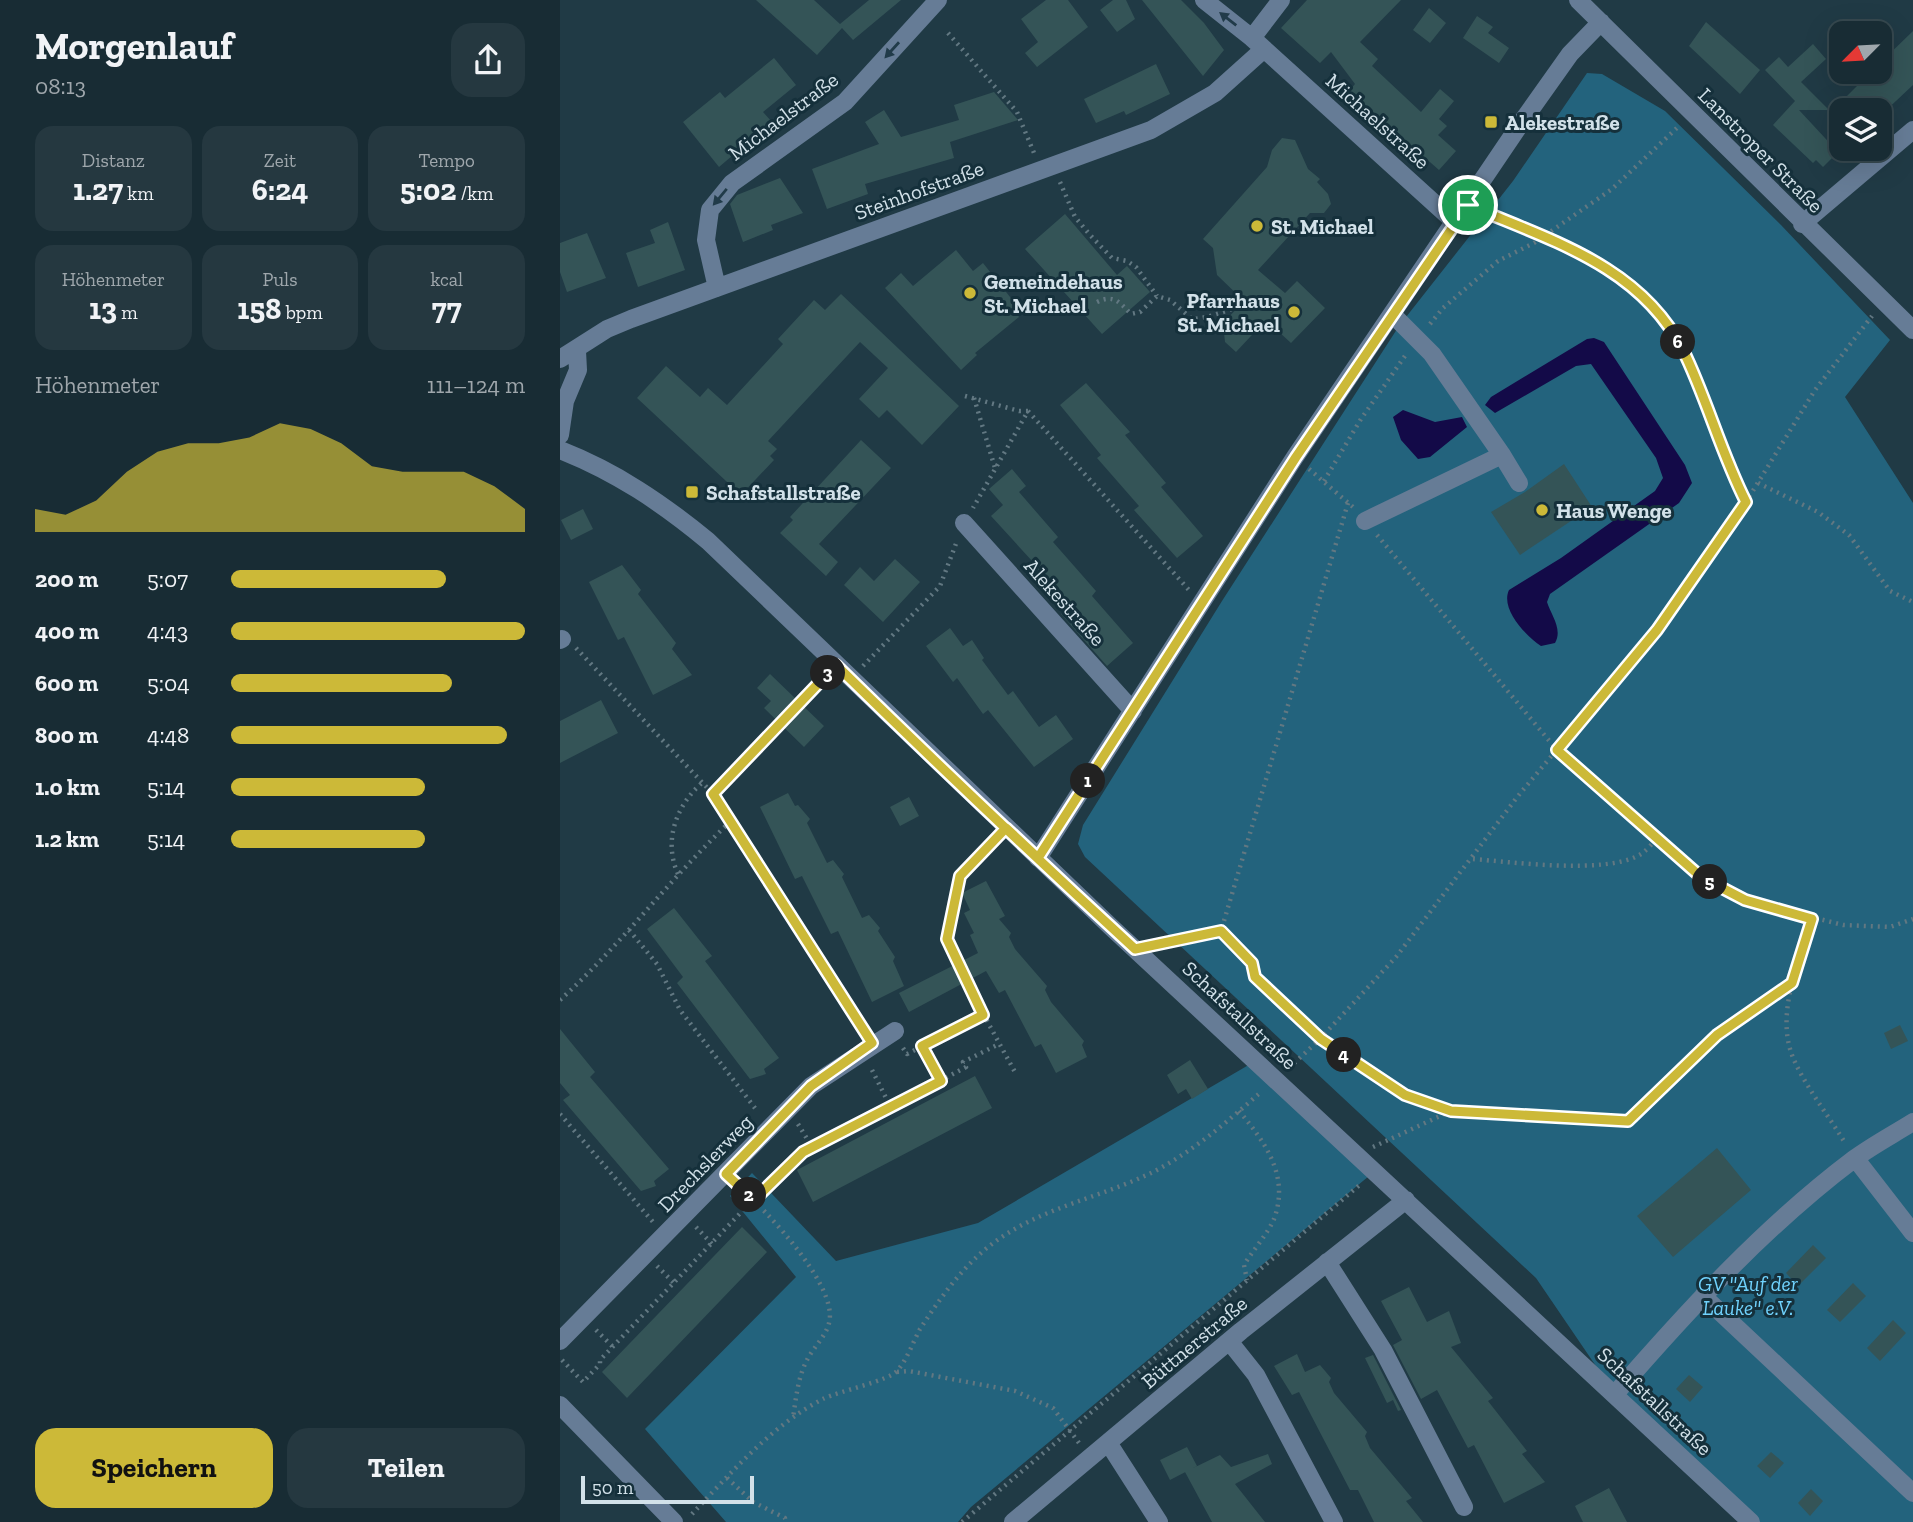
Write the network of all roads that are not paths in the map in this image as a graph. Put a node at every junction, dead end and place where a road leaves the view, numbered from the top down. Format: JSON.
{"nodes":[{"id":1,"x":939,"y":0,"type":"edge"},
{"id":2,"x":1205,"y":0,"type":"edge"},
{"id":3,"x":1281,"y":0,"type":"edge"},
{"id":4,"x":1578,"y":0,"type":"edge"},
{"id":5,"x":1601,"y":22,"type":"junction"},
{"id":6,"x":1258,"y":43,"type":"junction"},
{"id":7,"x":1913,"y":130,"type":"edge"},
{"id":8,"x":1455,"y":223,"type":"junction"},
{"id":9,"x":1802,"y":224,"type":"junction"},
{"id":10,"x":718,"y":288,"type":"junction"},
{"id":11,"x":1393,"y":315,"type":"junction"},
{"id":12,"x":1913,"y":330,"type":"edge"},
{"id":13,"x":560,"y":344,"type":"edge"},
{"id":14,"x":577,"y":351,"type":"junction"},
{"id":15,"x":560,"y":359,"type":"edge"},
{"id":16,"x":560,"y":435,"type":"edge"},
{"id":17,"x":560,"y":450,"type":"edge"},
{"id":18,"x":1502,"y":455,"type":"junction"},
{"id":19,"x":1519,"y":482,"type":"dead end"},
{"id":20,"x":1365,"y":521,"type":"road end"},
{"id":21,"x":964,"y":523,"type":"dead end"},
{"id":22,"x":1133,"y":711,"type":"junction"},
{"id":23,"x":1038,"y":858,"type":"junction"},
{"id":24,"x":895,"y":1031,"type":"road end"},
{"id":25,"x":1913,"y":1122,"type":"edge"},
{"id":26,"x":1855,"y":1158,"type":"junction"},
{"id":27,"x":1406,"y":1200,"type":"junction"},
{"id":28,"x":1913,"y":1233,"type":"edge"},
{"id":29,"x":1328,"y":1262,"type":"junction"},
{"id":30,"x":1703,"y":1296,"type":"junction"},
{"id":31,"x":560,"y":1341,"type":"edge"},
{"id":32,"x":1229,"y":1341,"type":"junction"},
{"id":33,"x":1615,"y":1394,"type":"junction"},
{"id":34,"x":560,"y":1405,"type":"edge"},
{"id":35,"x":1109,"y":1444,"type":"junction"},
{"id":36,"x":1913,"y":1493,"type":"edge"},
{"id":37,"x":1464,"y":1507,"type":"dead end"},
{"id":38,"x":674,"y":1522,"type":"edge"},
{"id":39,"x":1013,"y":1522,"type":"edge"},
{"id":40,"x":1159,"y":1522,"type":"edge"},
{"id":41,"x":1334,"y":1522,"type":"edge"},
{"id":42,"x":1751,"y":1522,"type":"edge"}],
"edges":[{"from":1,"to":10,"type":"street","name":"Michaelstraße","one_way":true},
{"from":6,"to":2,"type":"street","name":"Michaelstraße","one_way":true},
{"from":3,"to":6,"type":"street","name":"Steinhofstraße"},
{"from":4,"to":5,"type":"street","name":"Lanstroper Straße"},
{"from":5,"to":8,"type":"street"},
{"from":5,"to":9,"type":"street","name":"Lanstroper Straße"},
{"from":6,"to":8,"type":"street","name":"Michaelstraße"},
{"from":6,"to":10,"type":"street","name":"Steinhofstraße"},
{"from":7,"to":9,"type":"street"},
{"from":8,"to":11,"type":"street"},
{"from":9,"to":12,"type":"street","name":"Lanstroper Straße"},
{"from":10,"to":14,"type":"street","name":"Steinhofstraße"},
{"from":11,"to":18,"type":"street"},
{"from":11,"to":22,"type":"street"},
{"from":13,"to":14,"type":"street"},
{"from":14,"to":15,"type":"street","name":"Steinhofstraße"},
{"from":14,"to":16,"type":"street"},
{"from":17,"to":23,"type":"street","name":"Schafstallstraße"},
{"from":18,"to":19,"type":"street"},
{"from":18,"to":20,"type":"street"},
{"from":21,"to":22,"type":"street","name":"Alekestraße"},
{"from":22,"to":23,"type":"street"},
{"from":23,"to":27,"type":"street","name":"Schafstallstraße"},
{"from":24,"to":31,"type":"street","name":"Drechslerweg"},
{"from":25,"to":26,"type":"street"},
{"from":26,"to":28,"type":"street"},
{"from":26,"to":30,"type":"street"},
{"from":27,"to":29,"type":"street","name":"Büttnerstraße"},
{"from":27,"to":33,"type":"street","name":"Schafstallstraße"},
{"from":29,"to":32,"type":"street","name":"Büttnerstraße"},
{"from":29,"to":37,"type":"street"},
{"from":30,"to":33,"type":"street"},
{"from":30,"to":36,"type":"street"},
{"from":32,"to":35,"type":"street","name":"Büttnerstraße"},
{"from":32,"to":41,"type":"street"},
{"from":33,"to":42,"type":"street","name":"Schafstallstraße"},
{"from":34,"to":38,"type":"street"},
{"from":35,"to":39,"type":"street","name":"Büttnerstraße"},
{"from":35,"to":40,"type":"street"}]}
